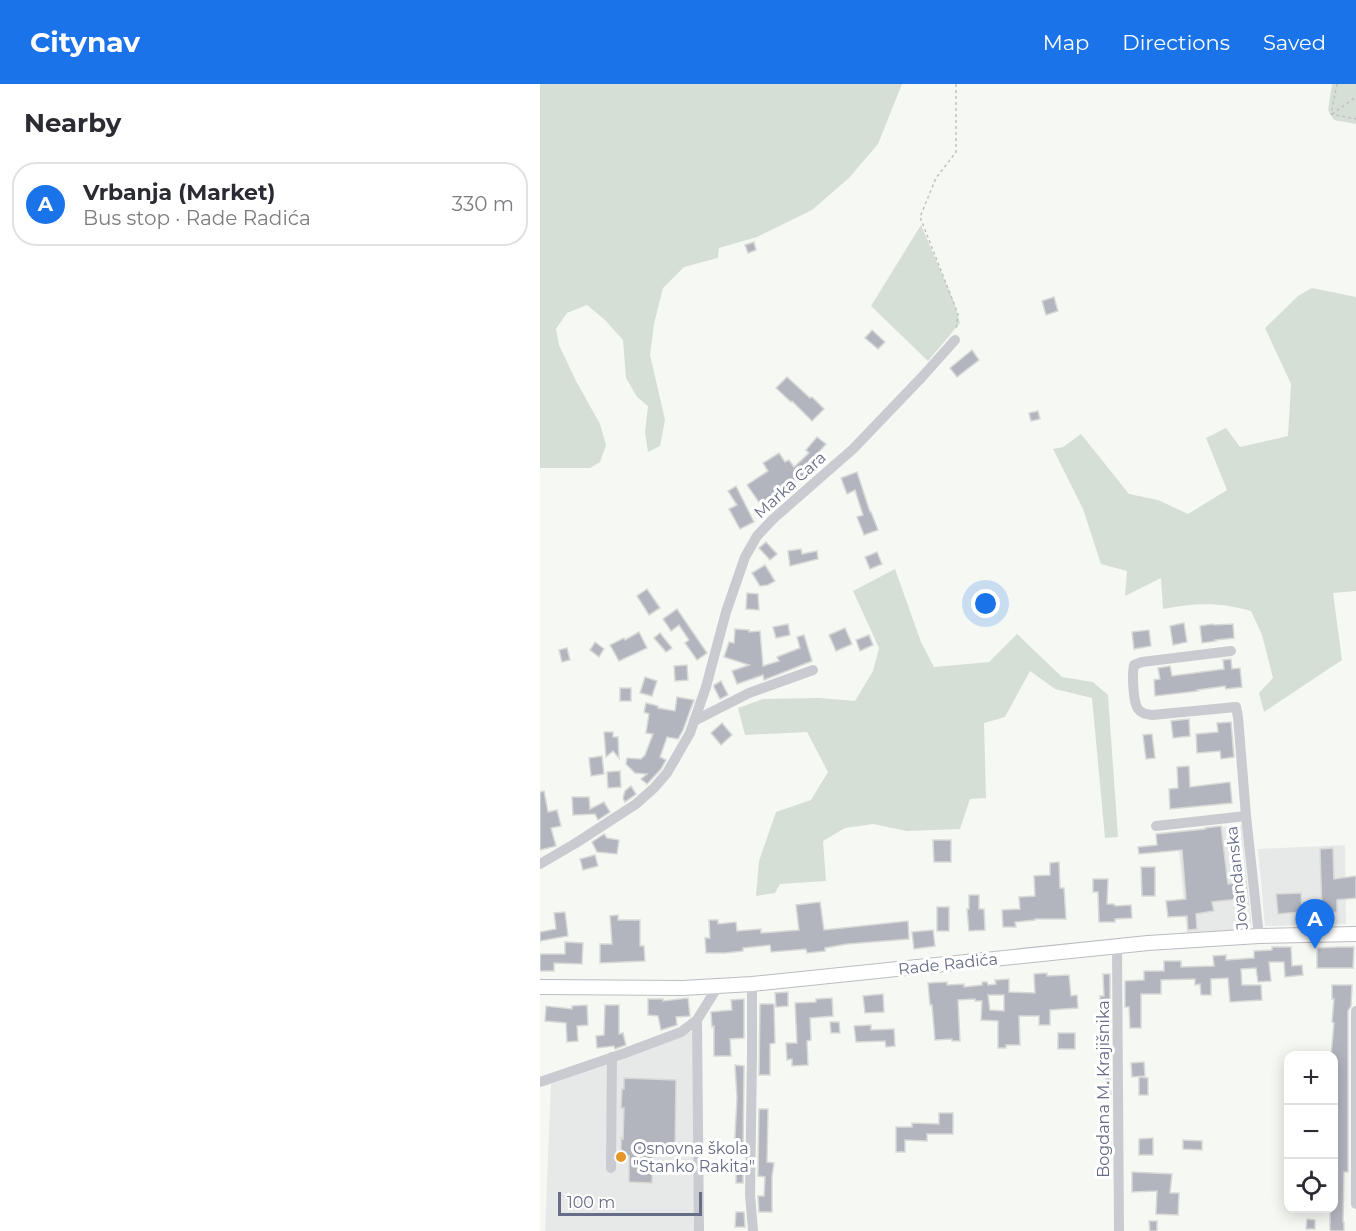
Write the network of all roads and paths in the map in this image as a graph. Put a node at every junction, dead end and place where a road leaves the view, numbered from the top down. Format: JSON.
{"nodes":[{"id":1,"x":956,"y":84,"type":"edge"},
{"id":2,"x":1337,"y":84,"type":"edge"},
{"id":3,"x":1356,"y":97,"type":"edge"},
{"id":4,"x":1331,"y":114,"type":"junction"},
{"id":5,"x":1356,"y":119,"type":"edge"},
{"id":6,"x":955,"y":340,"type":"joint"},
{"id":7,"x":1231,"y":651,"type":"dead end"},
{"id":8,"x":813,"y":670,"type":"dead end"},
{"id":9,"x":694,"y":722,"type":"junction"},
{"id":10,"x":1246,"y":816,"type":"junction"},
{"id":11,"x":1156,"y":826,"type":"dead end"},
{"id":12,"x":540,"y":864,"type":"edge"},
{"id":13,"x":1356,"y":934,"type":"edge"},
{"id":14,"x":1259,"y":936,"type":"junction"},
{"id":15,"x":1117,"y":946,"type":"junction"},
{"id":16,"x":752,"y":984,"type":"junction"},
{"id":17,"x":718,"y":986,"type":"junction"},
{"id":18,"x":540,"y":987,"type":"edge"},
{"id":19,"x":1356,"y":1011,"type":"edge"},
{"id":20,"x":697,"y":1020,"type":"junction"},
{"id":21,"x":612,"y":1057,"type":"junction"},
{"id":22,"x":540,"y":1082,"type":"edge"},
{"id":23,"x":611,"y":1168,"type":"dead end"},
{"id":24,"x":1356,"y":1204,"type":"edge"},
{"id":25,"x":753,"y":1230,"type":"edge"},
{"id":26,"x":699,"y":1231,"type":"edge"},
{"id":27,"x":1119,"y":1231,"type":"edge"}],
"edges":[{"from":1,"to":6,"type":"path"},
{"from":2,"to":4,"type":"path"},
{"from":3,"to":4,"type":"path"},
{"from":4,"to":5,"type":"path"},
{"from":6,"to":9,"type":"street","name":"Marka Cara"},
{"from":7,"to":10,"type":"street","name":"Jovandanska"},
{"from":8,"to":9,"type":"street"},
{"from":9,"to":12,"type":"street","name":"Marka Cara"},
{"from":10,"to":11,"type":"street","name":"Jovandanska"},
{"from":10,"to":14,"type":"street","name":"Jovandanska"},
{"from":13,"to":14,"type":"main road","name":"Rade Radića"},
{"from":14,"to":15,"type":"main road","name":"Rade Radića"},
{"from":15,"to":16,"type":"main road","name":"Rade Radića"},
{"from":15,"to":27,"type":"street","name":"Bogdana M. Krajišnika"},
{"from":16,"to":17,"type":"main road","name":"Rade Radića"},
{"from":16,"to":25,"type":"street"},
{"from":17,"to":18,"type":"main road","name":"Rade Radića"},
{"from":17,"to":20,"type":"street"},
{"from":19,"to":24,"type":"street"},
{"from":20,"to":21,"type":"street"},
{"from":20,"to":26,"type":"street"},
{"from":21,"to":22,"type":"street"},
{"from":21,"to":23,"type":"street"}]}
